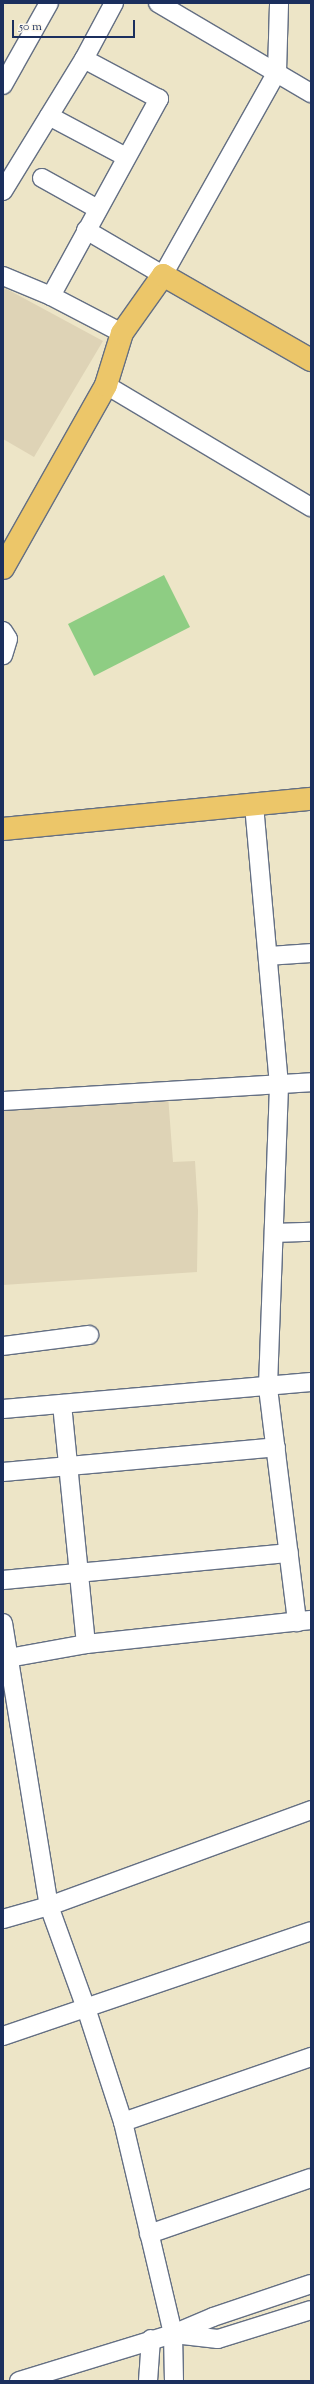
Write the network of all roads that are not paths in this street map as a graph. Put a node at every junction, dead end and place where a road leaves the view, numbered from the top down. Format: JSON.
{"nodes":[{"id":1,"x":49,"y":3,"type":"edge"},
{"id":2,"x":114,"y":3,"type":"edge"},
{"id":3,"x":158,"y":3,"type":"edge"},
{"id":4,"x":279,"y":3,"type":"edge"},
{"id":5,"x":84,"y":59,"type":"junction"},
{"id":6,"x":277,"y":72,"type":"junction"},
{"id":7,"x":3,"y":85,"type":"edge"},
{"id":8,"x":311,"y":93,"type":"edge"},
{"id":9,"x":49,"y":116,"type":"junction"},
{"id":10,"x":126,"y":157,"type":"junction"},
{"id":11,"x":42,"y":178,"type":"dead end"},
{"id":12,"x":3,"y":191,"type":"edge"},
{"id":13,"x":98,"y":209,"type":"junction"},
{"id":14,"x":86,"y":230,"type":"junction"},
{"id":15,"x":163,"y":274,"type":"junction"},
{"id":16,"x":3,"y":276,"type":"edge"},
{"id":17,"x":51,"y":296,"type":"junction"},
{"id":18,"x":122,"y":333,"type":"junction"},
{"id":19,"x":311,"y":360,"type":"edge"},
{"id":20,"x":106,"y":385,"type":"junction"},
{"id":21,"x":311,"y":507,"type":"edge"},
{"id":22,"x":3,"y":568,"type":"edge"},
{"id":23,"x":3,"y":631,"type":"edge"},
{"id":24,"x":3,"y":655,"type":"edge"},
{"id":25,"x":311,"y":799,"type":"edge"},
{"id":26,"x":254,"y":805,"type":"junction"},
{"id":27,"x":3,"y":829,"type":"edge"},
{"id":28,"x":311,"y":953,"type":"edge"},
{"id":29,"x":268,"y":956,"type":"junction"},
{"id":30,"x":311,"y":1082,"type":"edge"},
{"id":31,"x":279,"y":1086,"type":"junction"},
{"id":32,"x":3,"y":1101,"type":"edge"},
{"id":33,"x":311,"y":1232,"type":"edge"},
{"id":34,"x":274,"y":1233,"type":"junction"},
{"id":35,"x":89,"y":1336,"type":"dead end"},
{"id":36,"x":3,"y":1346,"type":"edge"},
{"id":37,"x":311,"y":1382,"type":"edge"},
{"id":38,"x":268,"y":1388,"type":"junction"},
{"id":39,"x":62,"y":1404,"type":"junction"},
{"id":40,"x":3,"y":1409,"type":"edge"},
{"id":41,"x":276,"y":1447,"type":"junction"},
{"id":42,"x":68,"y":1465,"type":"junction"},
{"id":43,"x":3,"y":1472,"type":"edge"},
{"id":44,"x":289,"y":1554,"type":"junction"},
{"id":45,"x":79,"y":1572,"type":"junction"},
{"id":46,"x":3,"y":1580,"type":"edge"},
{"id":47,"x":304,"y":1621,"type":"edge"},
{"id":48,"x":3,"y":1623,"type":"edge"},
{"id":49,"x":86,"y":1644,"type":"junction"},
{"id":50,"x":5,"y":1659,"type":"edge"},
{"id":51,"x":311,"y":1810,"type":"edge"},
{"id":52,"x":49,"y":1906,"type":"junction"},
{"id":53,"x":3,"y":1919,"type":"edge"},
{"id":54,"x":311,"y":1931,"type":"edge"},
{"id":55,"x":86,"y":2008,"type":"junction"},
{"id":56,"x":3,"y":2036,"type":"edge"},
{"id":57,"x":311,"y":2057,"type":"edge"},
{"id":58,"x":123,"y":2122,"type":"junction"},
{"id":59,"x":311,"y":2178,"type":"edge"},
{"id":60,"x":149,"y":2234,"type":"junction"},
{"id":61,"x":311,"y":2284,"type":"edge"},
{"id":62,"x":311,"y":2310,"type":"edge"},
{"id":63,"x":173,"y":2334,"type":"junction"},
{"id":64,"x":151,"y":2339,"type":"junction"},
{"id":65,"x":19,"y":2381,"type":"edge"},
{"id":66,"x":148,"y":2381,"type":"edge"},
{"id":67,"x":174,"y":2381,"type":"edge"}],
"edges":[{"from":1,"to":7,"type":"street"},
{"from":2,"to":5,"type":"street"},
{"from":3,"to":6,"type":"street"},
{"from":4,"to":6,"type":"street"},
{"from":5,"to":9,"type":"street"},
{"from":5,"to":10,"type":"street"},
{"from":6,"to":8,"type":"street"},
{"from":6,"to":15,"type":"street"},
{"from":9,"to":10,"type":"street"},
{"from":9,"to":12,"type":"street"},
{"from":10,"to":13,"type":"street"},
{"from":11,"to":13,"type":"street"},
{"from":13,"to":14,"type":"street"},
{"from":14,"to":15,"type":"street"},
{"from":14,"to":17,"type":"street"},
{"from":15,"to":18,"type":"main road"},
{"from":15,"to":19,"type":"main road"},
{"from":16,"to":17,"type":"street"},
{"from":17,"to":18,"type":"street"},
{"from":18,"to":20,"type":"main road"},
{"from":20,"to":21,"type":"street"},
{"from":20,"to":22,"type":"main road"},
{"from":23,"to":24,"type":"street"},
{"from":25,"to":26,"type":"main road"},
{"from":26,"to":27,"type":"main road"},
{"from":26,"to":29,"type":"street"},
{"from":28,"to":29,"type":"street"},
{"from":29,"to":31,"type":"street"},
{"from":30,"to":31,"type":"street"},
{"from":31,"to":32,"type":"street"},
{"from":31,"to":34,"type":"street"},
{"from":33,"to":34,"type":"street"},
{"from":34,"to":38,"type":"street"},
{"from":35,"to":36,"type":"street"},
{"from":37,"to":38,"type":"street"},
{"from":38,"to":39,"type":"street"},
{"from":38,"to":41,"type":"street"},
{"from":39,"to":40,"type":"street"},
{"from":39,"to":42,"type":"street"},
{"from":41,"to":42,"type":"street"},
{"from":41,"to":44,"type":"street"},
{"from":42,"to":43,"type":"street"},
{"from":42,"to":45,"type":"street"},
{"from":44,"to":45,"type":"street"},
{"from":44,"to":47,"type":"street"},
{"from":45,"to":46,"type":"street"},
{"from":45,"to":49,"type":"street"},
{"from":47,"to":49,"type":"street"},
{"from":48,"to":50,"type":"street"},
{"from":49,"to":50,"type":"street"},
{"from":50,"to":52,"type":"street"},
{"from":51,"to":52,"type":"street"},
{"from":52,"to":53,"type":"street"},
{"from":52,"to":55,"type":"street"},
{"from":54,"to":55,"type":"street"},
{"from":55,"to":56,"type":"street"},
{"from":55,"to":58,"type":"street"},
{"from":57,"to":58,"type":"street"},
{"from":58,"to":60,"type":"street"},
{"from":59,"to":60,"type":"street"},
{"from":60,"to":63,"type":"street"},
{"from":61,"to":63,"type":"street"},
{"from":62,"to":63,"type":"street"},
{"from":63,"to":64,"type":"street"},
{"from":63,"to":67,"type":"street"},
{"from":64,"to":65,"type":"street"},
{"from":64,"to":66,"type":"street"}]}
